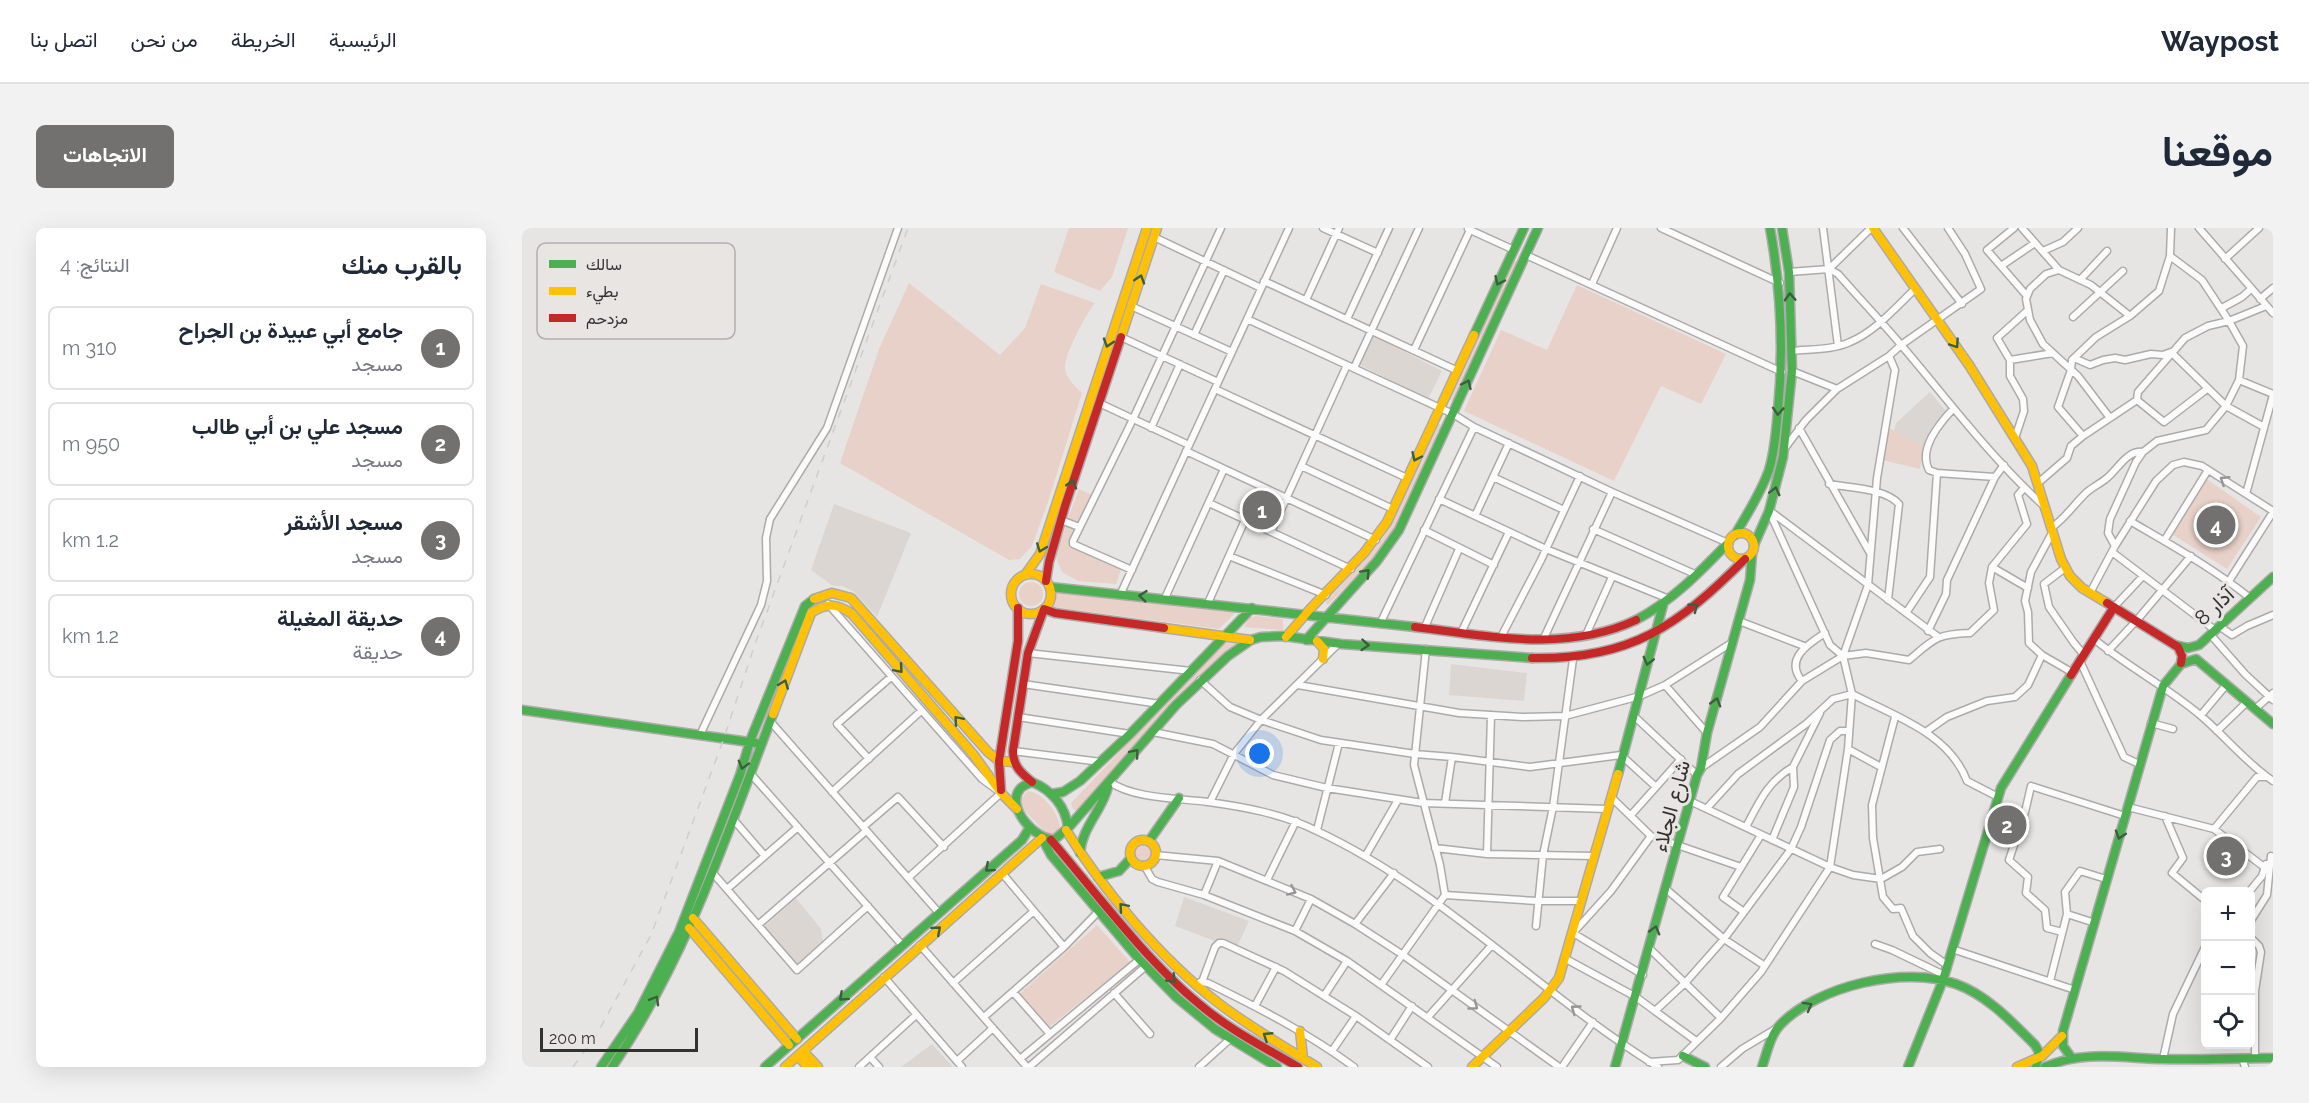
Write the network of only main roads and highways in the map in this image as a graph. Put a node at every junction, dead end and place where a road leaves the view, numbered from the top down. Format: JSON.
{"nodes":[{"id":1,"x":1147,"y":228,"type":"edge"},
{"id":2,"x":1157,"y":228,"type":"edge"},
{"id":3,"x":1524,"y":228,"type":"edge"},
{"id":4,"x":1538,"y":228,"type":"edge"},
{"id":5,"x":1770,"y":228,"type":"edge"},
{"id":6,"x":1782,"y":228,"type":"edge"},
{"id":7,"x":1872,"y":228,"type":"edge"},
{"id":8,"x":1514,"y":250,"type":"junction"},
{"id":9,"x":1526,"y":255,"type":"junction"},
{"id":10,"x":1735,"y":535,"type":"junction"},
{"id":11,"x":1728,"y":543,"type":"junction"},
{"id":12,"x":1750,"y":552,"type":"junction"},
{"id":13,"x":1025,"y":576,"type":"junction"},
{"id":14,"x":2273,"y":577,"type":"edge"},
{"id":15,"x":1048,"y":584,"type":"junction"},
{"id":16,"x":1666,"y":602,"type":"junction"},
{"id":17,"x":2114,"y":607,"type":"junction"},
{"id":18,"x":1018,"y":608,"type":"junction"},
{"id":19,"x":1252,"y":608,"type":"junction"},
{"id":20,"x":1044,"y":609,"type":"junction"},
{"id":21,"x":1305,"y":615,"type":"junction"},
{"id":22,"x":1328,"y":618,"type":"junction"},
{"id":23,"x":1427,"y":629,"type":"junction"},
{"id":24,"x":1656,"y":633,"type":"junction"},
{"id":25,"x":1223,"y":636,"type":"junction"},
{"id":26,"x":1286,"y":637,"type":"junction"},
{"id":27,"x":1250,"y":640,"type":"junction"},
{"id":28,"x":1310,"y":640,"type":"junction"},
{"id":29,"x":2203,"y":642,"type":"junction"},
{"id":30,"x":2175,"y":645,"type":"junction"},
{"id":31,"x":1426,"y":649,"type":"junction"},
{"id":32,"x":1323,"y":659,"type":"road end"},
{"id":33,"x":2201,"y":661,"type":"junction"},
{"id":34,"x":2181,"y":663,"type":"junction"},
{"id":35,"x":522,"y":710,"type":"edge"},
{"id":36,"x":2273,"y":724,"type":"edge"},
{"id":37,"x":750,"y":741,"type":"junction"},
{"id":38,"x":761,"y":745,"type":"junction"},
{"id":39,"x":999,"y":761,"type":"junction"},
{"id":40,"x":1013,"y":762,"type":"junction"},
{"id":41,"x":1032,"y":782,"type":"junction"},
{"id":42,"x":1110,"y":783,"type":"junction"},
{"id":43,"x":1001,"y":793,"type":"junction"},
{"id":44,"x":1051,"y":794,"type":"junction"},
{"id":45,"x":1179,"y":798,"type":"road end"},
{"id":46,"x":1017,"y":809,"type":"junction"},
{"id":47,"x":1030,"y":827,"type":"junction"},
{"id":48,"x":1067,"y":829,"type":"junction"},
{"id":49,"x":1046,"y":839,"type":"junction"},
{"id":50,"x":1149,"y":841,"type":"junction"},
{"id":51,"x":717,"y":845,"type":"junction"},
{"id":52,"x":1080,"y":856,"type":"junction"},
{"id":53,"x":1131,"y":858,"type":"junction"},
{"id":54,"x":1098,"y":878,"type":"junction"},
{"id":55,"x":693,"y":918,"type":"junction"},
{"id":56,"x":689,"y":928,"type":"junction"},
{"id":57,"x":669,"y":963,"type":"junction"},
{"id":58,"x":1943,"y":977,"type":"junction"},
{"id":59,"x":1300,"y":1031,"type":"road end"},
{"id":60,"x":2062,"y":1036,"type":"junction"},
{"id":61,"x":793,"y":1042,"type":"junction"},
{"id":62,"x":800,"y":1053,"type":"junction"},
{"id":63,"x":1683,"y":1056,"type":"road end"},
{"id":64,"x":2071,"y":1057,"type":"junction"},
{"id":65,"x":1303,"y":1058,"type":"junction"},
{"id":66,"x":2273,"y":1058,"type":"edge"},
{"id":67,"x":2158,"y":1062,"type":"edge"},
{"id":68,"x":2037,"y":1063,"type":"edge"},
{"id":69,"x":2243,"y":1063,"type":"edge"},
{"id":70,"x":1270,"y":1065,"type":"edge"},
{"id":71,"x":601,"y":1067,"type":"edge"},
{"id":72,"x":612,"y":1067,"type":"edge"},
{"id":73,"x":765,"y":1067,"type":"edge"},
{"id":74,"x":785,"y":1067,"type":"edge"},
{"id":75,"x":808,"y":1067,"type":"edge"},
{"id":76,"x":818,"y":1067,"type":"edge"},
{"id":77,"x":1298,"y":1067,"type":"edge"},
{"id":78,"x":1317,"y":1067,"type":"edge"},
{"id":79,"x":1472,"y":1067,"type":"edge"},
{"id":80,"x":1615,"y":1067,"type":"edge"},
{"id":81,"x":1705,"y":1067,"type":"edge"},
{"id":82,"x":1762,"y":1067,"type":"edge"},
{"id":83,"x":1908,"y":1067,"type":"edge"},
{"id":84,"x":2017,"y":1067,"type":"edge"},
{"id":85,"x":2045,"y":1067,"type":"edge"}],
"edges":[{"from":1,"to":13,"type":"main road","one_way":true},
{"from":15,"to":2,"type":"main road","one_way":true},
{"from":3,"to":8,"type":"main road"},
{"from":4,"to":9,"type":"main road"},
{"from":5,"to":10,"type":"main road","one_way":true},
{"from":12,"to":6,"type":"main road","one_way":true},
{"from":7,"to":17,"type":"main road","one_way":true},
{"from":8,"to":9,"type":"main road"},
{"from":8,"to":21,"type":"main road","one_way":true},
{"from":22,"to":9,"type":"main road","one_way":true},
{"from":10,"to":11,"type":"main road"},
{"from":10,"to":12,"type":"main road"},
{"from":11,"to":12,"type":"main road"},
{"from":11,"to":16,"type":"main road"},
{"from":24,"to":12,"type":"main road","one_way":true},
{"from":80,"to":12,"type":"main road","name":"شارع الجلاء","one_way":true},
{"from":13,"to":15,"type":"main road"},
{"from":13,"to":18,"type":"main road"},
{"from":14,"to":29,"type":"main road","name":"8 آذار"},
{"from":19,"to":15,"type":"main road","one_way":true},
{"from":15,"to":20,"type":"main road"},
{"from":16,"to":23,"type":"main road"},
{"from":16,"to":24,"type":"main road"},
{"from":17,"to":30,"type":"main road"},
{"from":17,"to":58,"type":"main road"},
{"from":18,"to":20,"type":"main road"},
{"from":18,"to":39,"type":"main road"},
{"from":19,"to":21,"type":"main road"},
{"from":19,"to":25,"type":"main road"},
{"from":20,"to":25,"type":"main road"},
{"from":20,"to":40,"type":"main road"},
{"from":21,"to":22,"type":"main road"},
{"from":21,"to":26,"type":"main road"},
{"from":22,"to":23,"type":"main road"},
{"from":22,"to":28,"type":"main road"},
{"from":23,"to":31,"type":"main road"},
{"from":24,"to":31,"type":"main road"},
{"from":24,"to":79,"type":"main road","one_way":true},
{"from":25,"to":27,"type":"main road"},
{"from":25,"to":44,"type":"main road"},
{"from":26,"to":27,"type":"main road"},
{"from":26,"to":28,"type":"main road"},
{"from":42,"to":27,"type":"main road","one_way":true},
{"from":28,"to":31,"type":"main road","one_way":true},
{"from":28,"to":32,"type":"main road"},
{"from":29,"to":30,"type":"main road","name":"8 آذار"},
{"from":29,"to":33,"type":"main road"},
{"from":30,"to":34,"type":"main road"},
{"from":33,"to":34,"type":"main road"},
{"from":33,"to":36,"type":"main road"},
{"from":34,"to":60,"type":"main road","one_way":true},
{"from":35,"to":37,"type":"main road"},
{"from":37,"to":38,"type":"main road"},
{"from":39,"to":37,"type":"main road","one_way":true},
{"from":37,"to":51,"type":"main road","one_way":true},
{"from":38,"to":43,"type":"main road","one_way":true},
{"from":38,"to":51,"type":"main road"},
{"from":39,"to":40,"type":"main road"},
{"from":39,"to":43,"type":"main road"},
{"from":40,"to":41,"type":"main road"},
{"from":41,"to":44,"type":"main road"},
{"from":41,"to":46,"type":"main road"},
{"from":42,"to":48,"type":"main road"},
{"from":42,"to":52,"type":"main road"},
{"from":43,"to":46,"type":"main road"},
{"from":44,"to":48,"type":"main road"},
{"from":45,"to":50,"type":"main road"},
{"from":46,"to":47,"type":"main road"},
{"from":47,"to":49,"type":"main road"},
{"from":47,"to":61,"type":"main road","one_way":true},
{"from":48,"to":49,"type":"main road"},
{"from":48,"to":52,"type":"main road"},
{"from":62,"to":49,"type":"main road","one_way":true},
{"from":49,"to":70,"type":"main road"},
{"from":49,"to":77,"type":"main road","one_way":true},
{"from":50,"to":53,"type":"main road"},
{"from":50,"to":53,"type":"main road"},
{"from":51,"to":55,"type":"main road"},
{"from":51,"to":57,"type":"main road"},
{"from":52,"to":54,"type":"main road"},
{"from":53,"to":54,"type":"main road"},
{"from":65,"to":54,"type":"main road","one_way":true},
{"from":55,"to":56,"type":"main road"},
{"from":55,"to":61,"type":"main road"},
{"from":56,"to":57,"type":"main road"},
{"from":56,"to":61,"type":"main road"},
{"from":57,"to":71,"type":"main road"},
{"from":72,"to":57,"type":"main road","one_way":true},
{"from":58,"to":68,"type":"main road"},
{"from":82,"to":58,"type":"main road","one_way":true},
{"from":58,"to":83,"type":"main road"},
{"from":59,"to":65,"type":"main road"},
{"from":60,"to":64,"type":"main road"},
{"from":60,"to":68,"type":"main road"},
{"from":61,"to":73,"type":"main road"},
{"from":62,"to":74,"type":"main road"},
{"from":62,"to":75,"type":"main road"},
{"from":62,"to":76,"type":"main road"},
{"from":63,"to":81,"type":"main road"},
{"from":64,"to":67,"type":"main road"},
{"from":64,"to":85,"type":"main road"},
{"from":65,"to":78,"type":"main road"},
{"from":66,"to":69,"type":"main road"},
{"from":67,"to":69,"type":"main road"},
{"from":68,"to":84,"type":"main road"}]}
